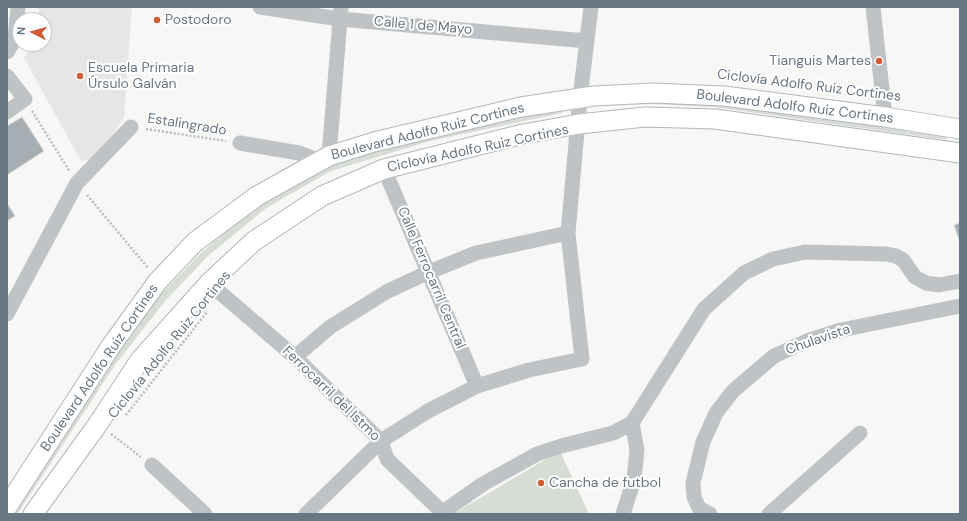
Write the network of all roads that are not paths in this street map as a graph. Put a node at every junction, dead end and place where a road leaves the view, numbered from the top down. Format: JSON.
{"nodes":[{"id":1,"x":18,"y":7,"type":"edge"},
{"id":2,"x":260,"y":7,"type":"edge"},
{"id":3,"x":591,"y":7,"type":"edge"},
{"id":4,"x":873,"y":7,"type":"edge"},
{"id":5,"x":340,"y":13,"type":"edge"},
{"id":6,"x":587,"y":41,"type":"junction"},
{"id":7,"x":7,"y":52,"type":"edge"},
{"id":8,"x":7,"y":76,"type":"edge"},
{"id":9,"x":580,"y":98,"type":"junction"},
{"id":10,"x":7,"y":112,"type":"edge"},
{"id":11,"x":886,"y":118,"type":"junction"},
{"id":12,"x":579,"y":124,"type":"junction"},
{"id":13,"x":131,"y":127,"type":"road end"},
{"id":14,"x":960,"y":129,"type":"edge"},
{"id":15,"x":240,"y":143,"type":"road end"},
{"id":16,"x":959,"y":147,"type":"edge"},
{"id":17,"x":324,"y":158,"type":"junction"},
{"id":18,"x":384,"y":169,"type":"junction"},
{"id":19,"x":568,"y":233,"type":"junction"},
{"id":20,"x":429,"y":272,"type":"junction"},
{"id":21,"x":960,"y":281,"type":"edge"},
{"id":22,"x":215,"y":289,"type":"junction"},
{"id":23,"x":960,"y":306,"type":"edge"},
{"id":24,"x":8,"y":312,"type":"edge"},
{"id":25,"x":295,"y":357,"type":"junction"},
{"id":26,"x":478,"y":386,"type":"junction"},
{"id":27,"x":632,"y":423,"type":"junction"},
{"id":28,"x":860,"y":433,"type":"dead end"},
{"id":29,"x":381,"y":441,"type":"junction"},
{"id":30,"x":152,"y":466,"type":"road end"},
{"id":31,"x":7,"y":507,"type":"edge"},
{"id":32,"x":441,"y":513,"type":"edge"},
{"id":33,"x":33,"y":514,"type":"edge"},
{"id":34,"x":204,"y":514,"type":"edge"},
{"id":35,"x":306,"y":514,"type":"edge"},
{"id":36,"x":623,"y":514,"type":"edge"},
{"id":37,"x":710,"y":514,"type":"edge"},
{"id":38,"x":769,"y":514,"type":"edge"}],
"edges":[{"from":1,"to":7,"type":"street"},
{"from":2,"to":5,"type":"street","name":"Calle 1 de Mayo"},
{"from":3,"to":6,"type":"street"},
{"from":4,"to":11,"type":"street"},
{"from":5,"to":6,"type":"street","name":"Calle 1 de Mayo"},
{"from":5,"to":17,"type":"street"},
{"from":6,"to":9,"type":"street"},
{"from":8,"to":10,"type":"street"},
{"from":9,"to":11,"type":"main road","name":"Boulevard Adolfo Ruiz Cortines"},
{"from":9,"to":12,"type":"street"},
{"from":9,"to":17,"type":"main road","name":"Boulevard Adolfo Ruiz Cortines"},
{"from":11,"to":14,"type":"main road","name":"Boulevard Adolfo Ruiz Cortines"},
{"from":12,"to":16,"type":"main road","name":"Boulevard Adolfo Ruiz Cortines"},
{"from":12,"to":18,"type":"main road","name":"Boulevard Adolfo Ruiz Cortines"},
{"from":12,"to":19,"type":"street"},
{"from":13,"to":24,"type":"street"},
{"from":15,"to":17,"type":"street"},
{"from":17,"to":31,"type":"main road","name":"Boulevard Adolfo Ruiz Cortines"},
{"from":18,"to":20,"type":"street","name":"Calle Ferrocarril Central"},
{"from":18,"to":22,"type":"main road","name":"Boulevard Adolfo Ruiz Cortines"},
{"from":19,"to":20,"type":"street"},
{"from":19,"to":26,"type":"street"},
{"from":20,"to":25,"type":"street"},
{"from":20,"to":26,"type":"street","name":"Calle Ferrocarril Central"},
{"from":21,"to":27,"type":"street"},
{"from":22,"to":25,"type":"street","name":"Ferrocarril del Istmo"},
{"from":22,"to":33,"type":"main road","name":"Boulevard Adolfo Ruiz Cortines"},
{"from":23,"to":37,"type":"street","name":"Chulavista"},
{"from":25,"to":29,"type":"street","name":"Ferrocarril del Istmo"},
{"from":26,"to":29,"type":"street"},
{"from":27,"to":32,"type":"street"},
{"from":27,"to":36,"type":"street"},
{"from":28,"to":38,"type":"street"},
{"from":29,"to":32,"type":"street","name":"Ferrocarril del Istmo"},
{"from":29,"to":35,"type":"street"},
{"from":30,"to":34,"type":"street"}]}
